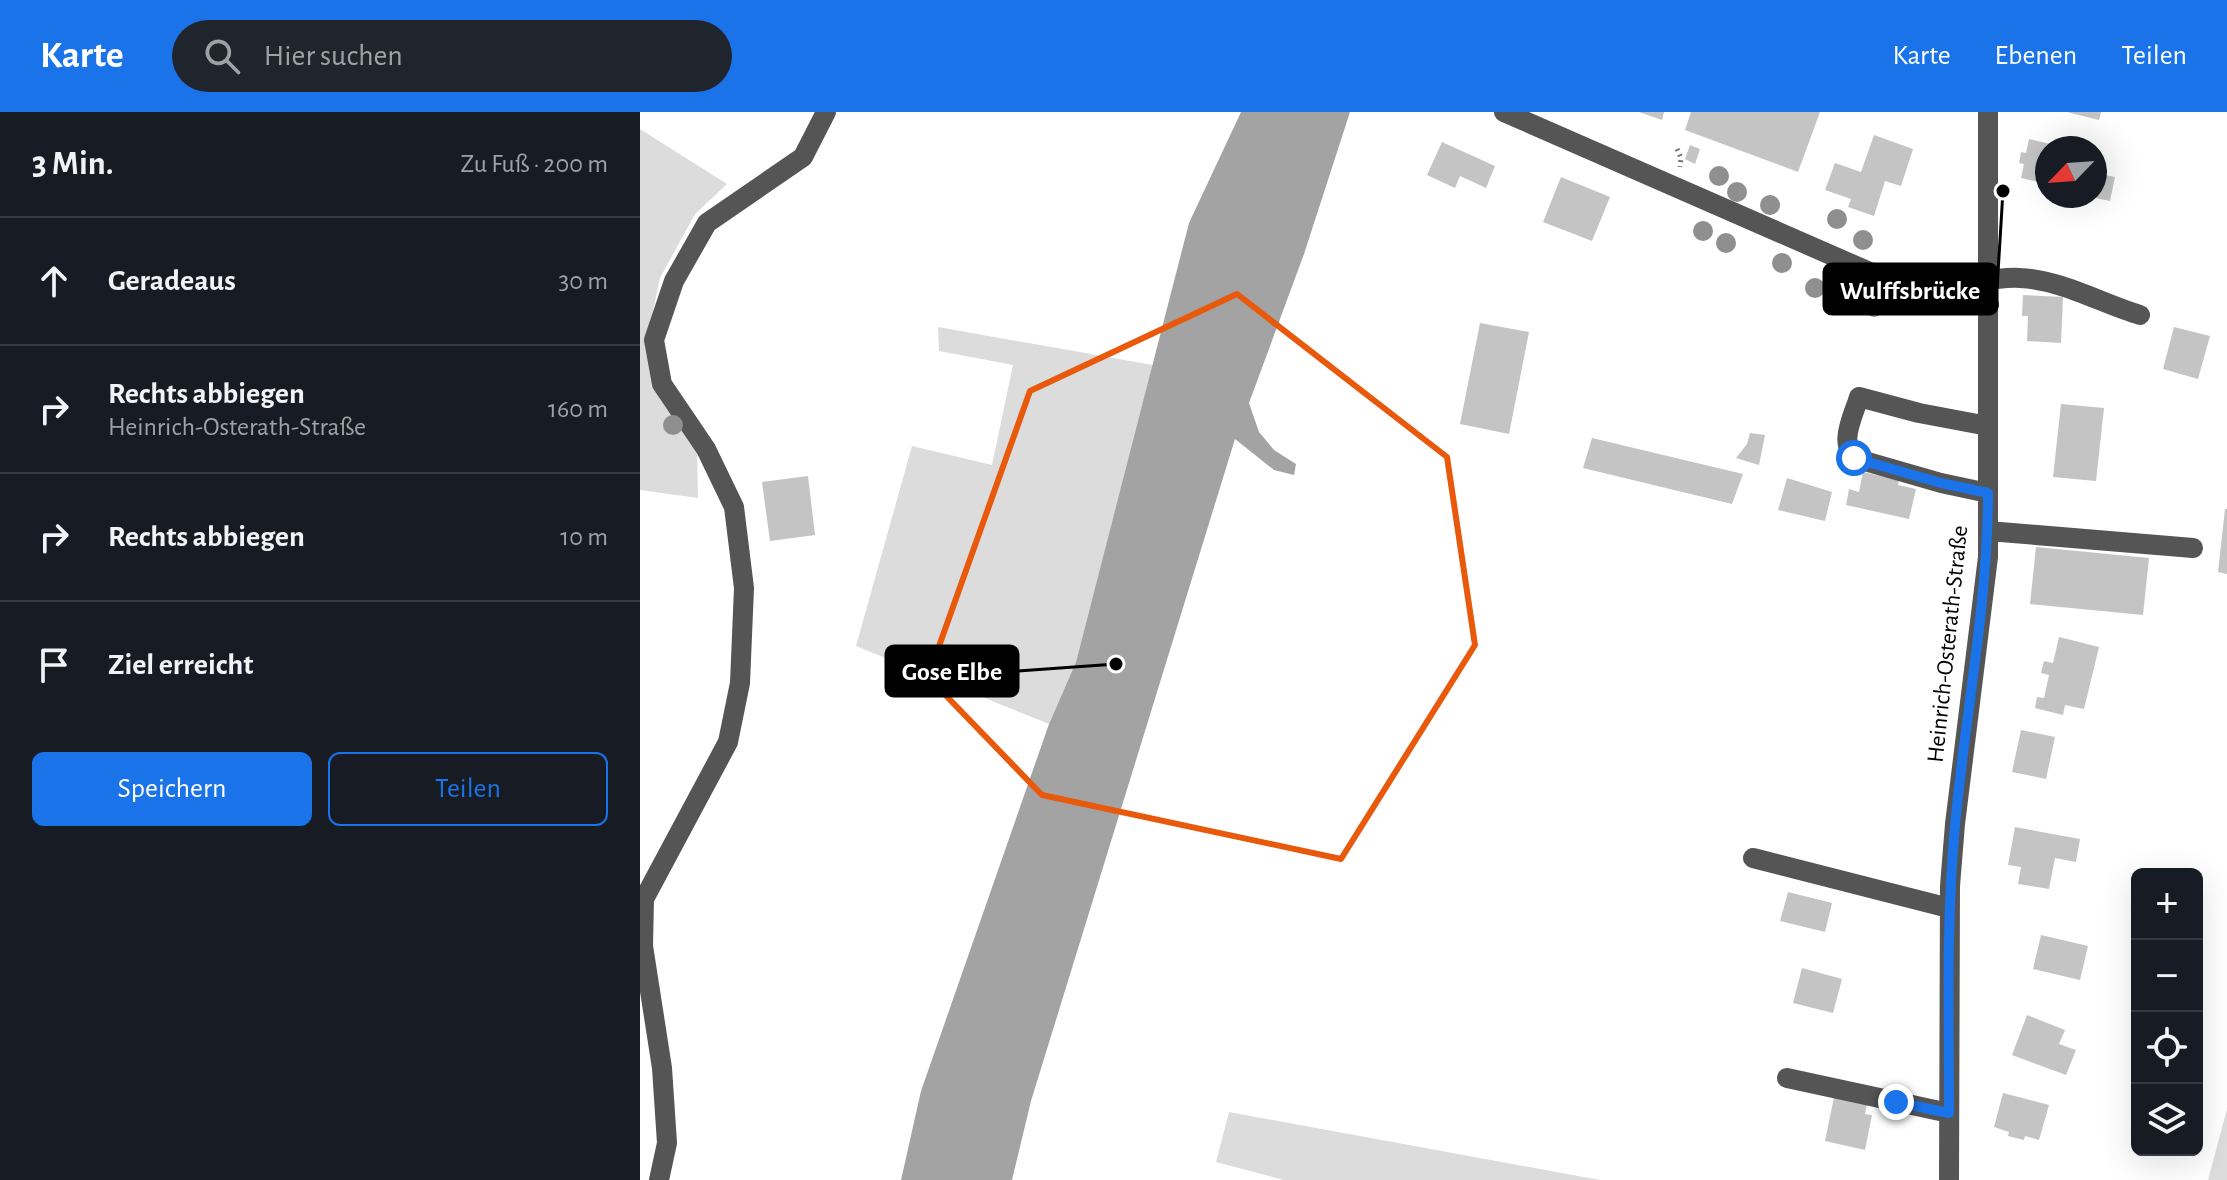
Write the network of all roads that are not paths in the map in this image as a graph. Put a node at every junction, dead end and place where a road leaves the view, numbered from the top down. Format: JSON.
{"nodes":[{"id":1,"x":826,"y":112,"type":"edge"},
{"id":2,"x":1504,"y":112,"type":"edge"},
{"id":3,"x":1988,"y":112,"type":"edge"},
{"id":4,"x":1988,"y":280,"type":"junction"},
{"id":5,"x":1989,"y":305,"type":"junction"},
{"id":6,"x":2140,"y":315,"type":"dead end"},
{"id":7,"x":1988,"y":426,"type":"junction"},
{"id":8,"x":1988,"y":493,"type":"junction"},
{"id":9,"x":1988,"y":531,"type":"junction"},
{"id":10,"x":2193,"y":548,"type":"dead end"},
{"id":11,"x":1753,"y":858,"type":"dead end"},
{"id":12,"x":1949,"y":908,"type":"junction"},
{"id":13,"x":1787,"y":1078,"type":"dead end"},
{"id":14,"x":1949,"y":1113,"type":"junction"},
{"id":15,"x":659,"y":1180,"type":"edge"},
{"id":16,"x":1949,"y":1180,"type":"edge"}],
"edges":[{"from":1,"to":15,"type":"street"},
{"from":2,"to":5,"type":"street"},
{"from":3,"to":4,"type":"street","name":"Heinrich-Osterath-Straße"},
{"from":4,"to":5,"type":"street","name":"Heinrich-Osterath-Straße"},
{"from":4,"to":6,"type":"street"},
{"from":5,"to":7,"type":"street","name":"Heinrich-Osterath-Straße"},
{"from":7,"to":8,"type":"street","name":"Heinrich-Osterath-Straße"},
{"from":7,"to":8,"type":"street"},
{"from":8,"to":9,"type":"street","name":"Heinrich-Osterath-Straße"},
{"from":9,"to":10,"type":"street"},
{"from":9,"to":12,"type":"street","name":"Heinrich-Osterath-Straße"},
{"from":11,"to":12,"type":"street"},
{"from":12,"to":14,"type":"street","name":"Heinrich-Osterath-Straße"},
{"from":13,"to":14,"type":"street"},
{"from":14,"to":16,"type":"street","name":"Heinrich-Osterath-Straße"}]}
